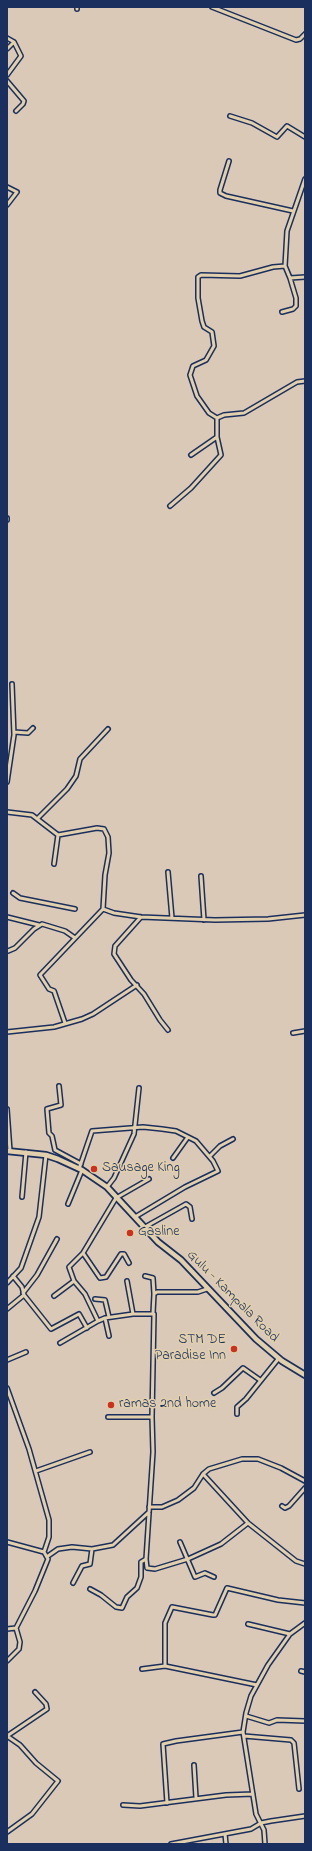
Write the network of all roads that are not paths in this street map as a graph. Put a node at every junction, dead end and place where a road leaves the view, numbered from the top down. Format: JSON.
{"nodes":[{"id":1,"x":212,"y":7,"type":"edge"},
{"id":2,"x":305,"y":34,"type":"edge"},
{"id":3,"x":7,"y":38,"type":"edge"},
{"id":4,"x":14,"y":42,"type":"junction"},
{"id":5,"x":7,"y":49,"type":"edge"},
{"id":6,"x":7,"y":75,"type":"edge"},
{"id":7,"x":7,"y":81,"type":"edge"},
{"id":8,"x":16,"y":111,"type":"dead end"},
{"id":9,"x":230,"y":116,"type":"dead end"},
{"id":10,"x":305,"y":137,"type":"edge"},
{"id":11,"x":230,"y":161,"type":"dead end"},
{"id":12,"x":305,"y":179,"type":"edge"},
{"id":13,"x":7,"y":188,"type":"edge"},
{"id":14,"x":7,"y":205,"type":"edge"},
{"id":15,"x":293,"y":210,"type":"junction"},
{"id":16,"x":285,"y":266,"type":"junction"},
{"id":17,"x":305,"y":276,"type":"edge"},
{"id":18,"x":290,"y":278,"type":"junction"},
{"id":19,"x":282,"y":312,"type":"dead end"},
{"id":20,"x":305,"y":381,"type":"edge"},
{"id":21,"x":217,"y":418,"type":"junction"},
{"id":22,"x":217,"y":437,"type":"junction"},
{"id":23,"x":191,"y":455,"type":"dead end"},
{"id":24,"x":170,"y":506,"type":"dead end"},
{"id":25,"x":12,"y":684,"type":"dead end"},
{"id":26,"x":33,"y":728,"type":"dead end"},
{"id":27,"x":108,"y":729,"type":"dead end"},
{"id":28,"x":14,"y":732,"type":"junction"},
{"id":29,"x":7,"y":782,"type":"edge"},
{"id":30,"x":7,"y":812,"type":"edge"},
{"id":31,"x":38,"y":818,"type":"junction"},
{"id":32,"x":58,"y":835,"type":"junction"},
{"id":33,"x":54,"y":864,"type":"dead end"},
{"id":34,"x":168,"y":872,"type":"dead end"},
{"id":35,"x":201,"y":876,"type":"dead end"},
{"id":36,"x":13,"y":893,"type":"dead end"},
{"id":37,"x":75,"y":909,"type":"dead end"},
{"id":38,"x":103,"y":909,"type":"junction"},
{"id":39,"x":305,"y":915,"type":"edge"},
{"id":40,"x":7,"y":917,"type":"edge"},
{"id":41,"x":141,"y":917,"type":"junction"},
{"id":42,"x":172,"y":918,"type":"junction"},
{"id":43,"x":204,"y":920,"type":"junction"},
{"id":44,"x":39,"y":925,"type":"junction"},
{"id":45,"x":75,"y":938,"type":"junction"},
{"id":46,"x":8,"y":951,"type":"dead end"},
{"id":47,"x":137,"y":985,"type":"junction"},
{"id":48,"x":65,"y":1023,"type":"junction"},
{"id":49,"x":168,"y":1030,"type":"dead end"},
{"id":50,"x":305,"y":1031,"type":"edge"},
{"id":51,"x":7,"y":1032,"type":"edge"},
{"id":52,"x":293,"y":1033,"type":"dead end"},
{"id":53,"x":59,"y":1086,"type":"dead end"},
{"id":54,"x":139,"y":1088,"type":"dead end"},
{"id":55,"x":7,"y":1109,"type":"edge"},
{"id":56,"x":136,"y":1128,"type":"junction"},
{"id":57,"x":188,"y":1137,"type":"junction"},
{"id":58,"x":233,"y":1139,"type":"dead end"},
{"id":59,"x":8,"y":1151,"type":"edge"},
{"id":60,"x":26,"y":1152,"type":"junction"},
{"id":61,"x":46,"y":1155,"type":"junction"},
{"id":62,"x":210,"y":1156,"type":"junction"},
{"id":63,"x":173,"y":1158,"type":"dead end"},
{"id":64,"x":81,"y":1168,"type":"junction"},
{"id":65,"x":149,"y":1179,"type":"dead end"},
{"id":66,"x":107,"y":1188,"type":"junction"},
{"id":67,"x":22,"y":1197,"type":"dead end"},
{"id":68,"x":116,"y":1198,"type":"junction"},
{"id":69,"x":68,"y":1204,"type":"dead end"},
{"id":70,"x":135,"y":1217,"type":"junction"},
{"id":71,"x":192,"y":1219,"type":"dead end"},
{"id":72,"x":145,"y":1227,"type":"junction"},
{"id":73,"x":57,"y":1239,"type":"dead end"},
{"id":74,"x":83,"y":1253,"type":"junction"},
{"id":75,"x":129,"y":1263,"type":"dead end"},
{"id":76,"x":13,"y":1276,"type":"junction"},
{"id":77,"x":144,"y":1276,"type":"dead end"},
{"id":78,"x":127,"y":1280,"type":"dead end"},
{"id":79,"x":74,"y":1281,"type":"junction"},
{"id":80,"x":7,"y":1283,"type":"edge"},
{"id":81,"x":207,"y":1289,"type":"junction"},
{"id":82,"x":23,"y":1294,"type":"junction"},
{"id":83,"x":154,"y":1294,"type":"junction"},
{"id":84,"x":54,"y":1296,"type":"dead end"},
{"id":85,"x":95,"y":1299,"type":"dead end"},
{"id":86,"x":7,"y":1309,"type":"edge"},
{"id":87,"x":153,"y":1313,"type":"junction"},
{"id":88,"x":133,"y":1314,"type":"junction"},
{"id":89,"x":109,"y":1317,"type":"junction"},
{"id":90,"x":105,"y":1318,"type":"junction"},
{"id":91,"x":98,"y":1321,"type":"junction"},
{"id":92,"x":87,"y":1328,"type":"junction"},
{"id":93,"x":109,"y":1336,"type":"dead end"},
{"id":94,"x":60,"y":1343,"type":"dead end"},
{"id":95,"x":26,"y":1352,"type":"dead end"},
{"id":96,"x":279,"y":1358,"type":"junction"},
{"id":97,"x":7,"y":1360,"type":"edge"},
{"id":98,"x":305,"y":1375,"type":"edge"},
{"id":99,"x":260,"y":1380,"type":"junction"},
{"id":100,"x":7,"y":1388,"type":"edge"},
{"id":101,"x":214,"y":1393,"type":"dead end"},
{"id":102,"x":237,"y":1414,"type":"dead end"},
{"id":103,"x":108,"y":1417,"type":"dead end"},
{"id":104,"x":152,"y":1417,"type":"junction"},
{"id":105,"x":90,"y":1452,"type":"dead end"},
{"id":106,"x":36,"y":1470,"type":"junction"},
{"id":107,"x":203,"y":1474,"type":"junction"},
{"id":108,"x":305,"y":1481,"type":"edge"},
{"id":109,"x":305,"y":1488,"type":"edge"},
{"id":110,"x":282,"y":1506,"type":"dead end"},
{"id":111,"x":149,"y":1507,"type":"junction"},
{"id":112,"x":149,"y":1512,"type":"junction"},
{"id":113,"x":248,"y":1523,"type":"junction"},
{"id":114,"x":7,"y":1542,"type":"edge"},
{"id":115,"x":180,"y":1542,"type":"dead end"},
{"id":116,"x":92,"y":1549,"type":"junction"},
{"id":117,"x":44,"y":1552,"type":"junction"},
{"id":118,"x":48,"y":1556,"type":"junction"},
{"id":119,"x":146,"y":1559,"type":"junction"},
{"id":120,"x":188,"y":1559,"type":"junction"},
{"id":121,"x":305,"y":1564,"type":"edge"},
{"id":122,"x":214,"y":1577,"type":"dead end"},
{"id":123,"x":73,"y":1583,"type":"dead end"},
{"id":124,"x":90,"y":1588,"type":"dead end"},
{"id":125,"x":305,"y":1603,"type":"edge"},
{"id":126,"x":305,"y":1623,"type":"edge"},
{"id":127,"x":248,"y":1624,"type":"dead end"},
{"id":128,"x":16,"y":1628,"type":"junction"},
{"id":129,"x":7,"y":1629,"type":"edge"},
{"id":130,"x":290,"y":1634,"type":"junction"},
{"id":131,"x":7,"y":1661,"type":"edge"},
{"id":132,"x":165,"y":1666,"type":"junction"},
{"id":133,"x":142,"y":1669,"type":"dead end"},
{"id":134,"x":301,"y":1671,"type":"dead end"},
{"id":135,"x":305,"y":1672,"type":"edge"},
{"id":136,"x":257,"y":1685,"type":"junction"},
{"id":137,"x":35,"y":1692,"type":"dead end"},
{"id":138,"x":246,"y":1716,"type":"junction"},
{"id":139,"x":305,"y":1721,"type":"edge"},
{"id":140,"x":244,"y":1734,"type":"junction"},
{"id":141,"x":7,"y":1736,"type":"edge"},
{"id":142,"x":194,"y":1765,"type":"dead end"},
{"id":143,"x":300,"y":1789,"type":"dead end"},
{"id":144,"x":253,"y":1794,"type":"junction"},
{"id":145,"x":196,"y":1798,"type":"junction"},
{"id":146,"x":167,"y":1802,"type":"junction"},
{"id":147,"x":123,"y":1805,"type":"dead end"},
{"id":148,"x":305,"y":1816,"type":"edge"},
{"id":149,"x":261,"y":1823,"type":"junction"},
{"id":150,"x":7,"y":1832,"type":"edge"},
{"id":151,"x":225,"y":1834,"type":"junction"},
{"id":152,"x":171,"y":1844,"type":"edge"},
{"id":153,"x":226,"y":1844,"type":"edge"},
{"id":154,"x":265,"y":1844,"type":"edge"}],
"edges":[{"from":1,"to":2,"type":"street"},
{"from":3,"to":4,"type":"street"},
{"from":4,"to":5,"type":"street"},
{"from":4,"to":6,"type":"street"},
{"from":7,"to":8,"type":"street"},
{"from":9,"to":10,"type":"street"},
{"from":11,"to":15,"type":"street"},
{"from":12,"to":15,"type":"street"},
{"from":13,"to":14,"type":"street"},
{"from":15,"to":16,"type":"street"},
{"from":16,"to":18,"type":"street"},
{"from":16,"to":21,"type":"street"},
{"from":17,"to":18,"type":"street"},
{"from":18,"to":19,"type":"street"},
{"from":20,"to":21,"type":"street"},
{"from":21,"to":22,"type":"street"},
{"from":22,"to":23,"type":"street"},
{"from":22,"to":24,"type":"street"},
{"from":25,"to":28,"type":"street"},
{"from":26,"to":28,"type":"street"},
{"from":27,"to":31,"type":"street"},
{"from":28,"to":29,"type":"street"},
{"from":30,"to":31,"type":"street"},
{"from":31,"to":32,"type":"street"},
{"from":32,"to":33,"type":"street"},
{"from":32,"to":38,"type":"street"},
{"from":34,"to":42,"type":"street"},
{"from":35,"to":43,"type":"street"},
{"from":36,"to":37,"type":"street"},
{"from":38,"to":41,"type":"street"},
{"from":38,"to":45,"type":"street"},
{"from":39,"to":43,"type":"street"},
{"from":40,"to":44,"type":"street"},
{"from":41,"to":42,"type":"street"},
{"from":41,"to":47,"type":"street"},
{"from":42,"to":43,"type":"street"},
{"from":44,"to":45,"type":"street"},
{"from":44,"to":46,"type":"street"},
{"from":45,"to":48,"type":"street"},
{"from":47,"to":48,"type":"street"},
{"from":47,"to":49,"type":"street"},
{"from":48,"to":51,"type":"street"},
{"from":50,"to":52,"type":"street"},
{"from":53,"to":64,"type":"street"},
{"from":54,"to":56,"type":"street"},
{"from":55,"to":59,"type":"street"},
{"from":56,"to":57,"type":"street"},
{"from":56,"to":64,"type":"street"},
{"from":56,"to":66,"type":"street"},
{"from":57,"to":62,"type":"street"},
{"from":57,"to":63,"type":"street"},
{"from":58,"to":62,"type":"street"},
{"from":59,"to":60,"type":"main road","name":"Gulu - Kampala Road"},
{"from":60,"to":61,"type":"main road","name":"Gulu - Kampala Road"},
{"from":60,"to":67,"type":"street"},
{"from":61,"to":64,"type":"main road","name":"Gulu - Kampala Road"},
{"from":61,"to":76,"type":"street"},
{"from":62,"to":70,"type":"street"},
{"from":64,"to":66,"type":"main road","name":"Gulu - Kampala Road"},
{"from":64,"to":69,"type":"street"},
{"from":65,"to":68,"type":"street"},
{"from":66,"to":68,"type":"main road","name":"Gulu - Kampala Road"},
{"from":68,"to":70,"type":"main road","name":"Gulu - Kampala Road"},
{"from":68,"to":74,"type":"street"},
{"from":70,"to":72,"type":"main road","name":"Gulu - Kampala Road"},
{"from":71,"to":72,"type":"street"},
{"from":72,"to":81,"type":"main road","name":"Gulu - Kampala Road"},
{"from":73,"to":82,"type":"street"},
{"from":74,"to":75,"type":"street"},
{"from":74,"to":79,"type":"street"},
{"from":76,"to":80,"type":"street"},
{"from":76,"to":82,"type":"street"},
{"from":77,"to":83,"type":"street"},
{"from":78,"to":88,"type":"street"},
{"from":79,"to":84,"type":"street"},
{"from":79,"to":91,"type":"street"},
{"from":81,"to":83,"type":"street"},
{"from":81,"to":96,"type":"main road","name":"Gulu - Kampala Road"},
{"from":82,"to":86,"type":"street"},
{"from":82,"to":92,"type":"street"},
{"from":83,"to":87,"type":"street"},
{"from":85,"to":89,"type":"street"},
{"from":87,"to":88,"type":"street"},
{"from":87,"to":104,"type":"street"},
{"from":88,"to":89,"type":"street"},
{"from":89,"to":90,"type":"street"},
{"from":90,"to":91,"type":"street"},
{"from":90,"to":93,"type":"street"},
{"from":91,"to":92,"type":"street"},
{"from":92,"to":94,"type":"street"},
{"from":95,"to":97,"type":"street"},
{"from":96,"to":98,"type":"main road","name":"Gulu - Kampala Road"},
{"from":96,"to":99,"type":"street"},
{"from":99,"to":101,"type":"street"},
{"from":99,"to":102,"type":"street"},
{"from":100,"to":106,"type":"street"},
{"from":103,"to":104,"type":"street"},
{"from":104,"to":111,"type":"street"},
{"from":105,"to":106,"type":"street"},
{"from":106,"to":117,"type":"street"},
{"from":107,"to":108,"type":"street"},
{"from":107,"to":111,"type":"street"},
{"from":107,"to":113,"type":"street"},
{"from":109,"to":110,"type":"street"},
{"from":111,"to":112,"type":"street"},
{"from":112,"to":116,"type":"street"},
{"from":112,"to":119,"type":"street"},
{"from":113,"to":120,"type":"street"},
{"from":113,"to":121,"type":"street"},
{"from":114,"to":117,"type":"street"},
{"from":115,"to":120,"type":"street"},
{"from":116,"to":118,"type":"street"},
{"from":116,"to":123,"type":"street"},
{"from":117,"to":118,"type":"street"},
{"from":118,"to":128,"type":"street"},
{"from":119,"to":120,"type":"street"},
{"from":119,"to":124,"type":"street"},
{"from":120,"to":122,"type":"street"},
{"from":125,"to":132,"type":"street"},
{"from":126,"to":130,"type":"street"},
{"from":127,"to":130,"type":"street"},
{"from":128,"to":129,"type":"street"},
{"from":128,"to":131,"type":"street"},
{"from":130,"to":136,"type":"street"},
{"from":132,"to":133,"type":"street"},
{"from":132,"to":136,"type":"street"},
{"from":134,"to":135,"type":"street"},
{"from":136,"to":138,"type":"street"},
{"from":137,"to":141,"type":"street"},
{"from":138,"to":139,"type":"street"},
{"from":138,"to":140,"type":"street"},
{"from":140,"to":143,"type":"street"},
{"from":140,"to":144,"type":"street"},
{"from":140,"to":146,"type":"street"},
{"from":141,"to":150,"type":"street"},
{"from":142,"to":145,"type":"street"},
{"from":144,"to":145,"type":"street"},
{"from":144,"to":149,"type":"street"},
{"from":145,"to":146,"type":"street"},
{"from":146,"to":147,"type":"street"},
{"from":148,"to":149,"type":"street"},
{"from":149,"to":151,"type":"street"},
{"from":149,"to":154,"type":"street"},
{"from":151,"to":152,"type":"street"},
{"from":151,"to":153,"type":"street"}]}
